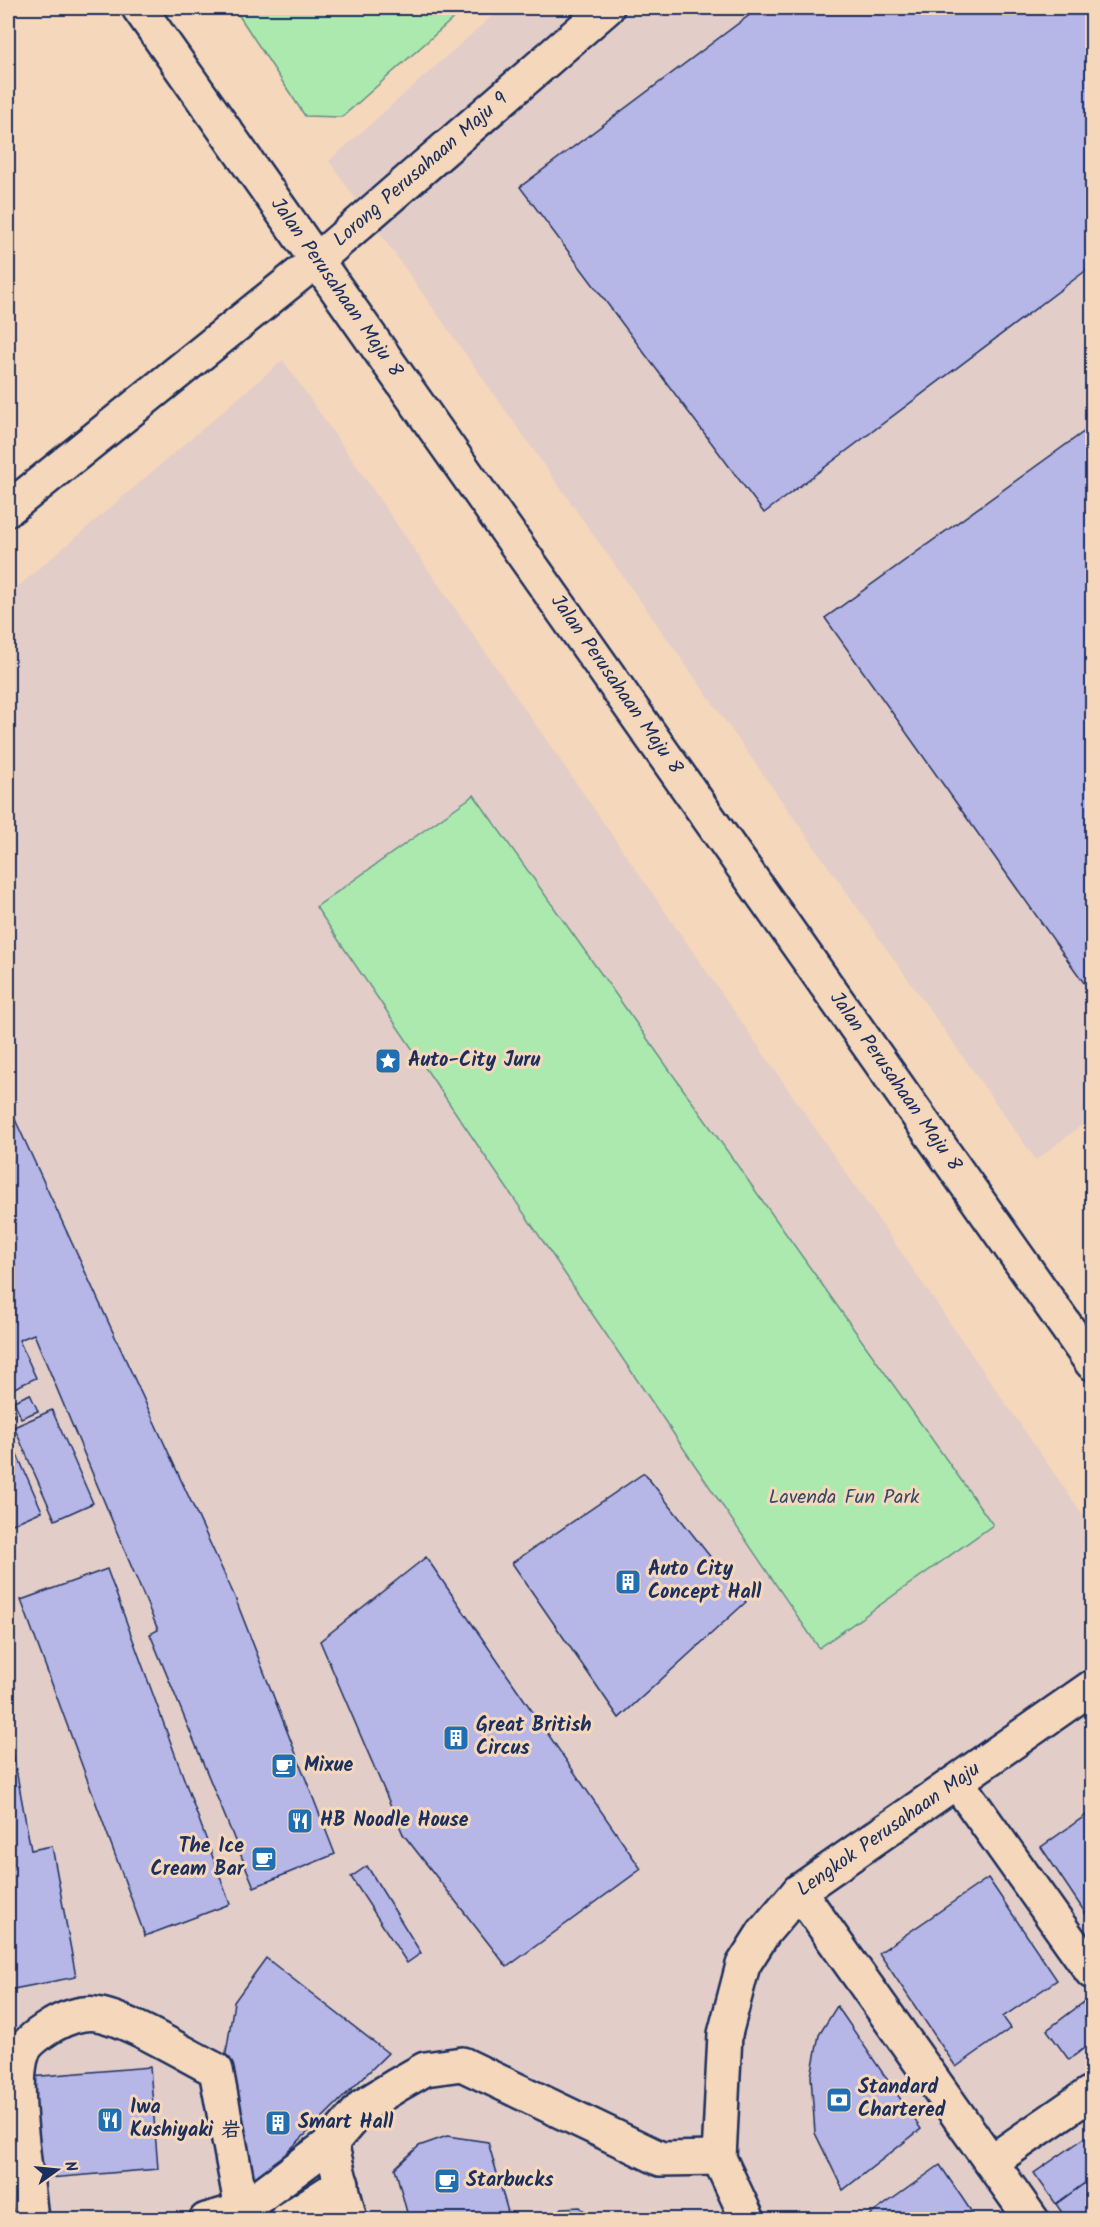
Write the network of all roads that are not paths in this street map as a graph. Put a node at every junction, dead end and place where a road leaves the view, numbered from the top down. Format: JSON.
{"nodes":[{"id":1,"x":139,"y":8,"type":"edge"},
{"id":2,"x":607,"y":8,"type":"edge"},
{"id":3,"x":317,"y":260,"type":"junction"},
{"id":4,"x":8,"y":509,"type":"edge"},
{"id":5,"x":1092,"y":1362,"type":"edge"},
{"id":6,"x":1092,"y":1687,"type":"edge"},
{"id":7,"x":957,"y":1782,"type":"junction"},
{"id":8,"x":799,"y":1891,"type":"junction"},
{"id":9,"x":1092,"y":1972,"type":"edge"},
{"id":10,"x":1092,"y":2092,"type":"edge"},
{"id":11,"x":331,"y":2143,"type":"junction"},
{"id":12,"x":719,"y":2158,"type":"junction"},
{"id":13,"x":991,"y":2162,"type":"junction"},
{"id":14,"x":342,"y":2184,"type":"junction"},
{"id":15,"x":242,"y":2215,"type":"edge"},
{"id":16,"x":31,"y":2220,"type":"edge"},
{"id":17,"x":206,"y":2220,"type":"edge"},
{"id":18,"x":286,"y":2220,"type":"edge"},
{"id":19,"x":350,"y":2220,"type":"edge"},
{"id":20,"x":748,"y":2220,"type":"edge"},
{"id":21,"x":1032,"y":2220,"type":"edge"}],
"edges":[{"from":1,"to":3,"type":"street","name":"Jalan Perusahaan Maju 8"},
{"from":2,"to":3,"type":"street","name":"Lorong Perusahaan Maju 9"},
{"from":3,"to":4,"type":"street","name":"Lorong Perusahaan Maju 9"},
{"from":3,"to":5,"type":"street","name":"Jalan Perusahaan Maju 8"},
{"from":6,"to":7,"type":"street","name":"Lengkok Perusahaan Maju"},
{"from":7,"to":8,"type":"street","name":"Lengkok Perusahaan Maju"},
{"from":7,"to":9,"type":"street"},
{"from":8,"to":12,"type":"street","name":"Lengkok Perusahaan Maju"},
{"from":8,"to":13,"type":"street"},
{"from":10,"to":13,"type":"street"},
{"from":11,"to":12,"type":"street"},
{"from":11,"to":14,"type":"street"},
{"from":11,"to":15,"type":"street"},
{"from":12,"to":20,"type":"street","name":"Lengkok Perusahaan Maju"},
{"from":13,"to":21,"type":"street"},
{"from":14,"to":18,"type":"street"},
{"from":14,"to":19,"type":"street"},
{"from":15,"to":16,"type":"street"},
{"from":15,"to":17,"type":"street"}]}
